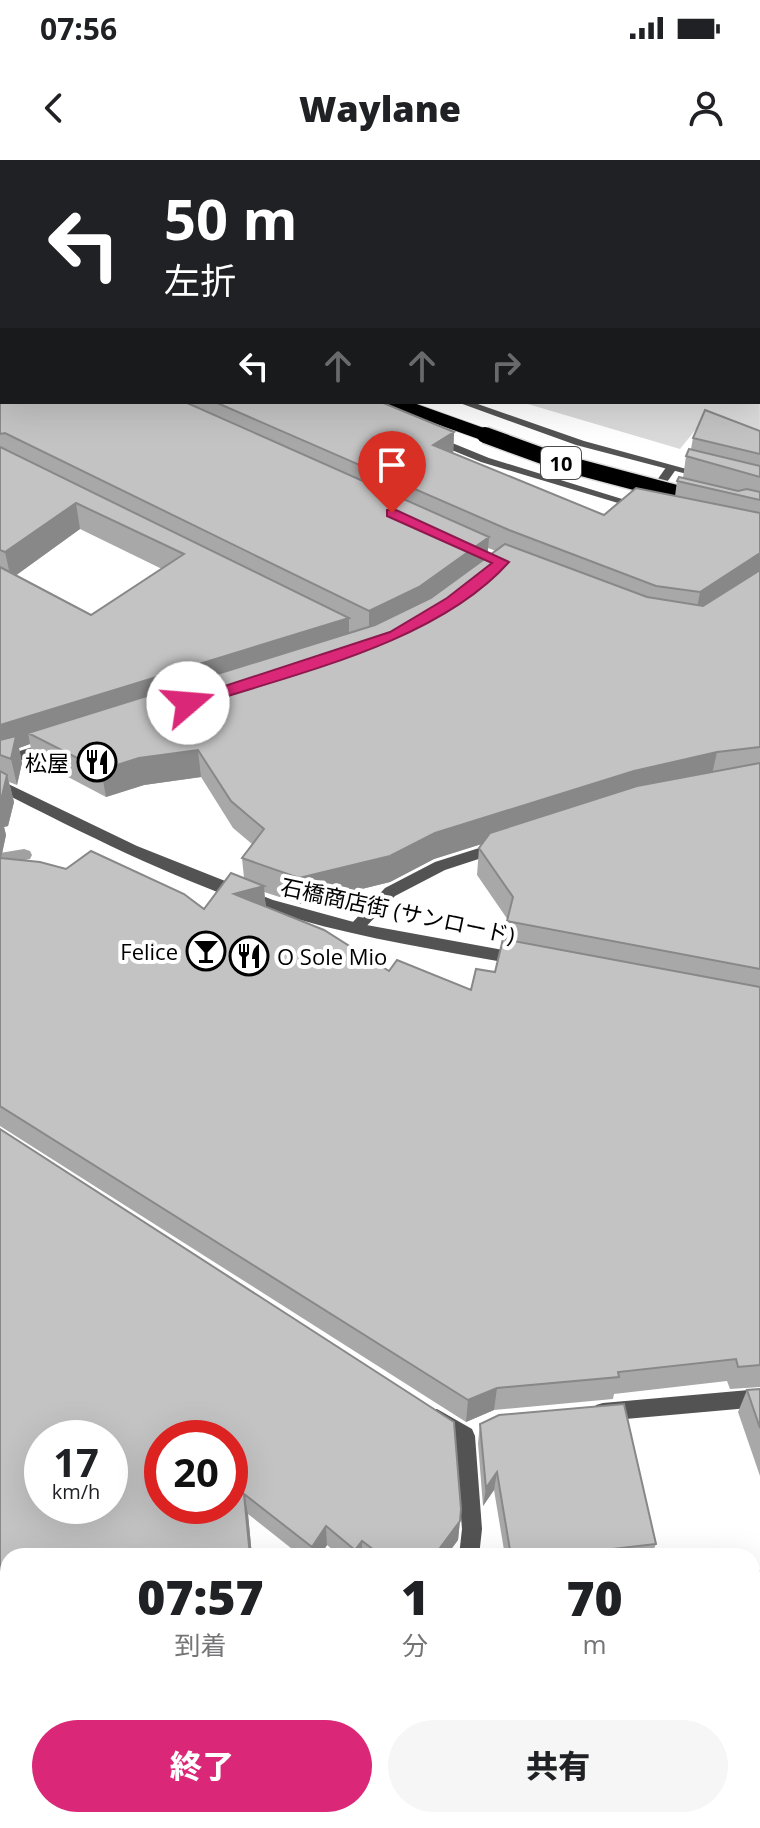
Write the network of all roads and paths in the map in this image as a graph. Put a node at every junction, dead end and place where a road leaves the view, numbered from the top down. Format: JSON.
{"nodes":[{"id":1,"x":399,"y":404,"type":"edge"},
{"id":2,"x":468,"y":404,"type":"edge"},
{"id":3,"x":423,"y":435,"type":"edge"},
{"id":4,"x":671,"y":468,"type":"junction"},
{"id":5,"x":713,"y":477,"type":"edge"},
{"id":6,"x":720,"y":504,"type":"edge"},
{"id":7,"x":643,"y":508,"type":"junction"},
{"id":8,"x":657,"y":511,"type":"edge"},
{"id":9,"x":67,"y":741,"type":"edge"},
{"id":10,"x":0,"y":762,"type":"edge"},
{"id":11,"x":0,"y":785,"type":"edge"},
{"id":12,"x":516,"y":842,"type":"edge"},
{"id":13,"x":356,"y":928,"type":"junction"},
{"id":14,"x":543,"y":964,"type":"edge"},
{"id":15,"x":760,"y":1398,"type":"edge"},
{"id":16,"x":425,"y":1410,"type":"edge"},
{"id":17,"x":588,"y":1413,"type":"edge"},
{"id":18,"x":484,"y":1427,"type":"edge"},
{"id":19,"x":465,"y":1436,"type":"junction"},
{"id":20,"x":470,"y":1548,"type":"edge"}],
"edges":[{"from":1,"to":6,"type":"main road","number":"10","bridge":true},
{"from":2,"to":4,"type":"street"},
{"from":3,"to":7,"type":"street"},
{"from":4,"to":5,"type":"street"},
{"from":4,"to":7,"type":"street"},
{"from":7,"to":8,"type":"street"},
{"from":9,"to":10,"type":"street"},
{"from":11,"to":13,"type":"street","name":"石橋商店街 (サンロード)"},
{"from":12,"to":13,"type":"street"},
{"from":13,"to":14,"type":"street","name":"石橋商店街 (サンロード)"},
{"from":15,"to":17,"type":"street"},
{"from":16,"to":19,"type":"street"},
{"from":18,"to":19,"type":"street"},
{"from":19,"to":20,"type":"street"}]}
